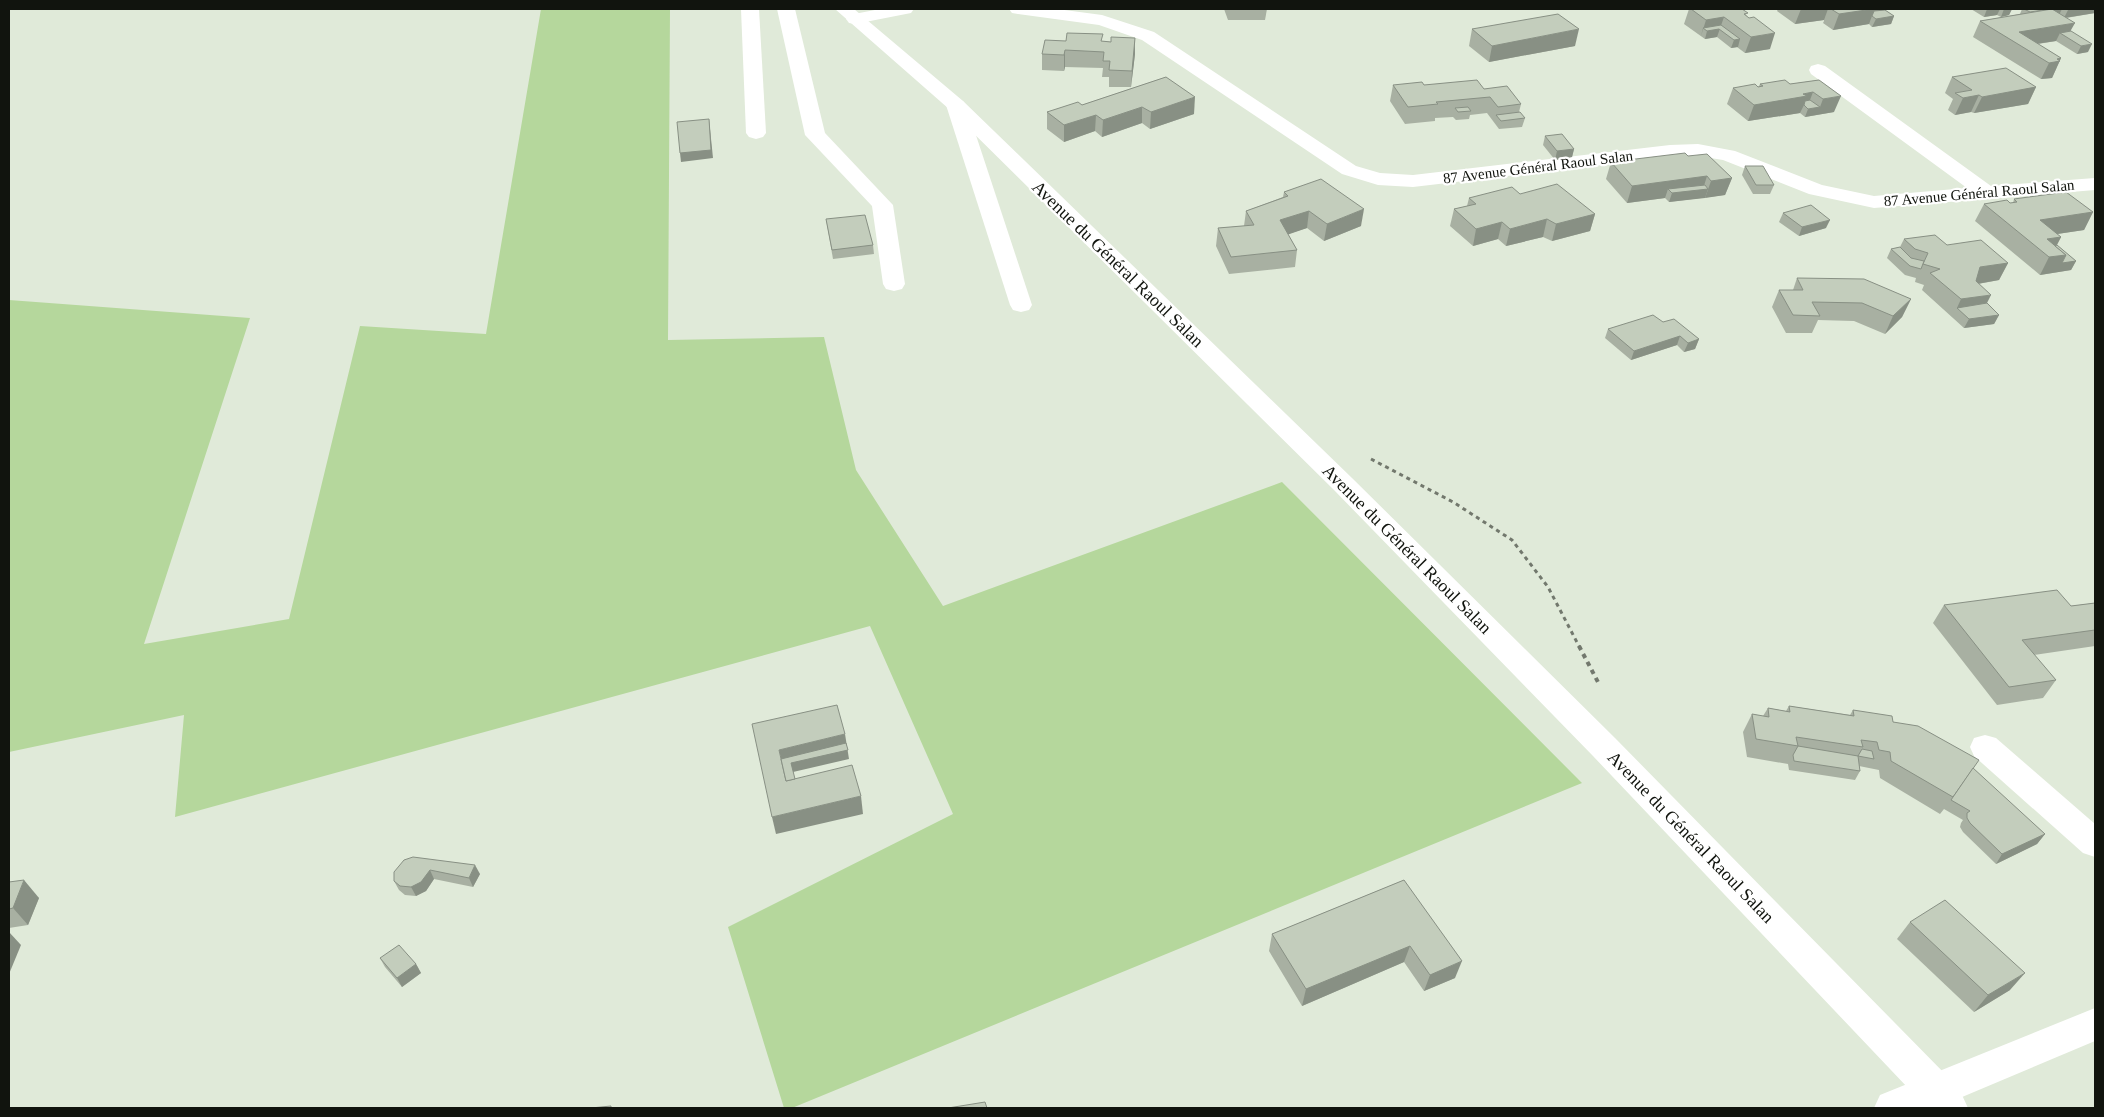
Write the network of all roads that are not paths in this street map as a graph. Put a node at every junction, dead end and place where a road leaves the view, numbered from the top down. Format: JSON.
{"nodes":[{"id":1,"x":750,"y":9,"type":"edge"},
{"id":2,"x":786,"y":9,"type":"edge"},
{"id":3,"x":905,"y":9,"type":"edge"},
{"id":4,"x":1018,"y":9,"type":"edge"},
{"id":5,"x":850,"y":14,"type":"edge"},
{"id":6,"x":1818,"y":70,"type":"dead end"},
{"id":7,"x":956,"y":105,"type":"junction"},
{"id":8,"x":756,"y":133,"type":"dead end"},
{"id":9,"x":2095,"y":184,"type":"edge"},
{"id":10,"x":1986,"y":192,"type":"junction"},
{"id":11,"x":894,"y":284,"type":"dead end"},
{"id":12,"x":1021,"y":305,"type":"dead end"},
{"id":13,"x":1985,"y":747,"type":"dead end"},
{"id":14,"x":2095,"y":843,"type":"edge"},
{"id":15,"x":2095,"y":1024,"type":"edge"},
{"id":16,"x":1943,"y":1100,"type":"edge"},
{"id":17,"x":1893,"y":1108,"type":"edge"}],
"edges":[{"from":1,"to":8,"type":"street"},
{"from":2,"to":11,"type":"street"},
{"from":3,"to":5,"type":"street"},
{"from":4,"to":10,"type":"street","name":"87 Avenue Général Raoul Salan"},
{"from":5,"to":7,"type":"street","name":"Avenue du Général Raoul Salan"},
{"from":6,"to":10,"type":"street"},
{"from":7,"to":12,"type":"street"},
{"from":7,"to":16,"type":"street","name":"Avenue du Général Raoul Salan"},
{"from":9,"to":10,"type":"street","name":"87 Avenue Général Raoul Salan"},
{"from":13,"to":14,"type":"street"},
{"from":15,"to":16,"type":"street"},
{"from":16,"to":17,"type":"street"}]}
